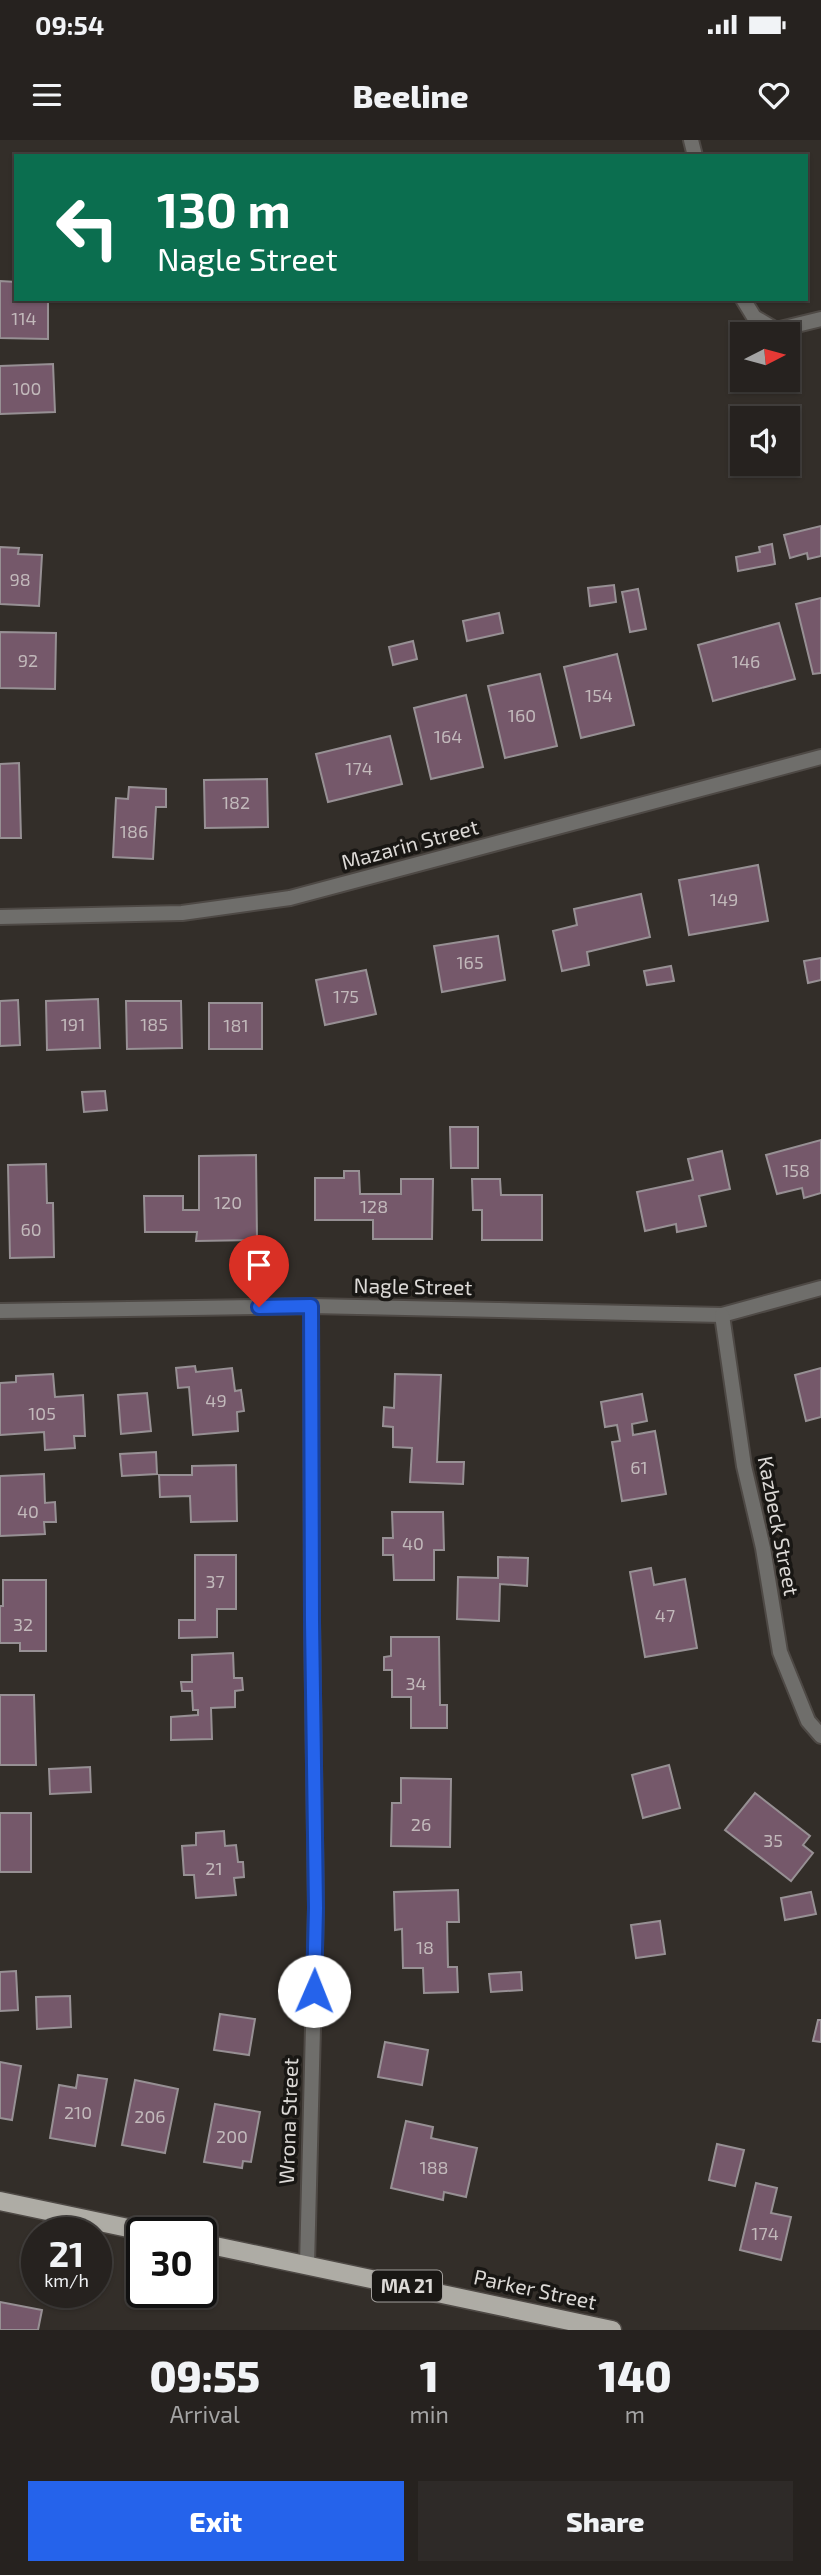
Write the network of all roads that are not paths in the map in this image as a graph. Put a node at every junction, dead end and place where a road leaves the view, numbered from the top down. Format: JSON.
{"nodes":[{"id":1,"x":744,"y":301,"type":"edge"},
{"id":2,"x":821,"y":319,"type":"edge"},
{"id":3,"x":821,"y":757,"type":"edge"},
{"id":4,"x":0,"y":917,"type":"edge"},
{"id":5,"x":821,"y":1288,"type":"edge"},
{"id":6,"x":311,"y":1306,"type":"junction"},
{"id":7,"x":0,"y":1311,"type":"edge"},
{"id":8,"x":722,"y":1315,"type":"junction"},
{"id":9,"x":821,"y":1736,"type":"edge"},
{"id":10,"x":0,"y":2201,"type":"edge"},
{"id":11,"x":126,"y":2228,"type":"edge"},
{"id":12,"x":217,"y":2246,"type":"edge"},
{"id":13,"x":307,"y":2265,"type":"junction"},
{"id":14,"x":612,"y":2330,"type":"edge"}],
"edges":[{"from":1,"to":2,"type":"street"},
{"from":3,"to":4,"type":"street","name":"Mazarin Street"},
{"from":5,"to":8,"type":"street","name":"Nagle Street"},
{"from":6,"to":7,"type":"street","name":"Nagle Street"},
{"from":6,"to":8,"type":"street","name":"Nagle Street"},
{"from":6,"to":13,"type":"street","name":"Wrona Street"},
{"from":8,"to":9,"type":"street","name":"Kazbeck Street"},
{"from":10,"to":11,"type":"main road"},
{"from":12,"to":13,"type":"main road","name":"Parker Street","number":"MA 21"},
{"from":13,"to":14,"type":"main road","name":"Parker Street","number":"MA 21"}]}
